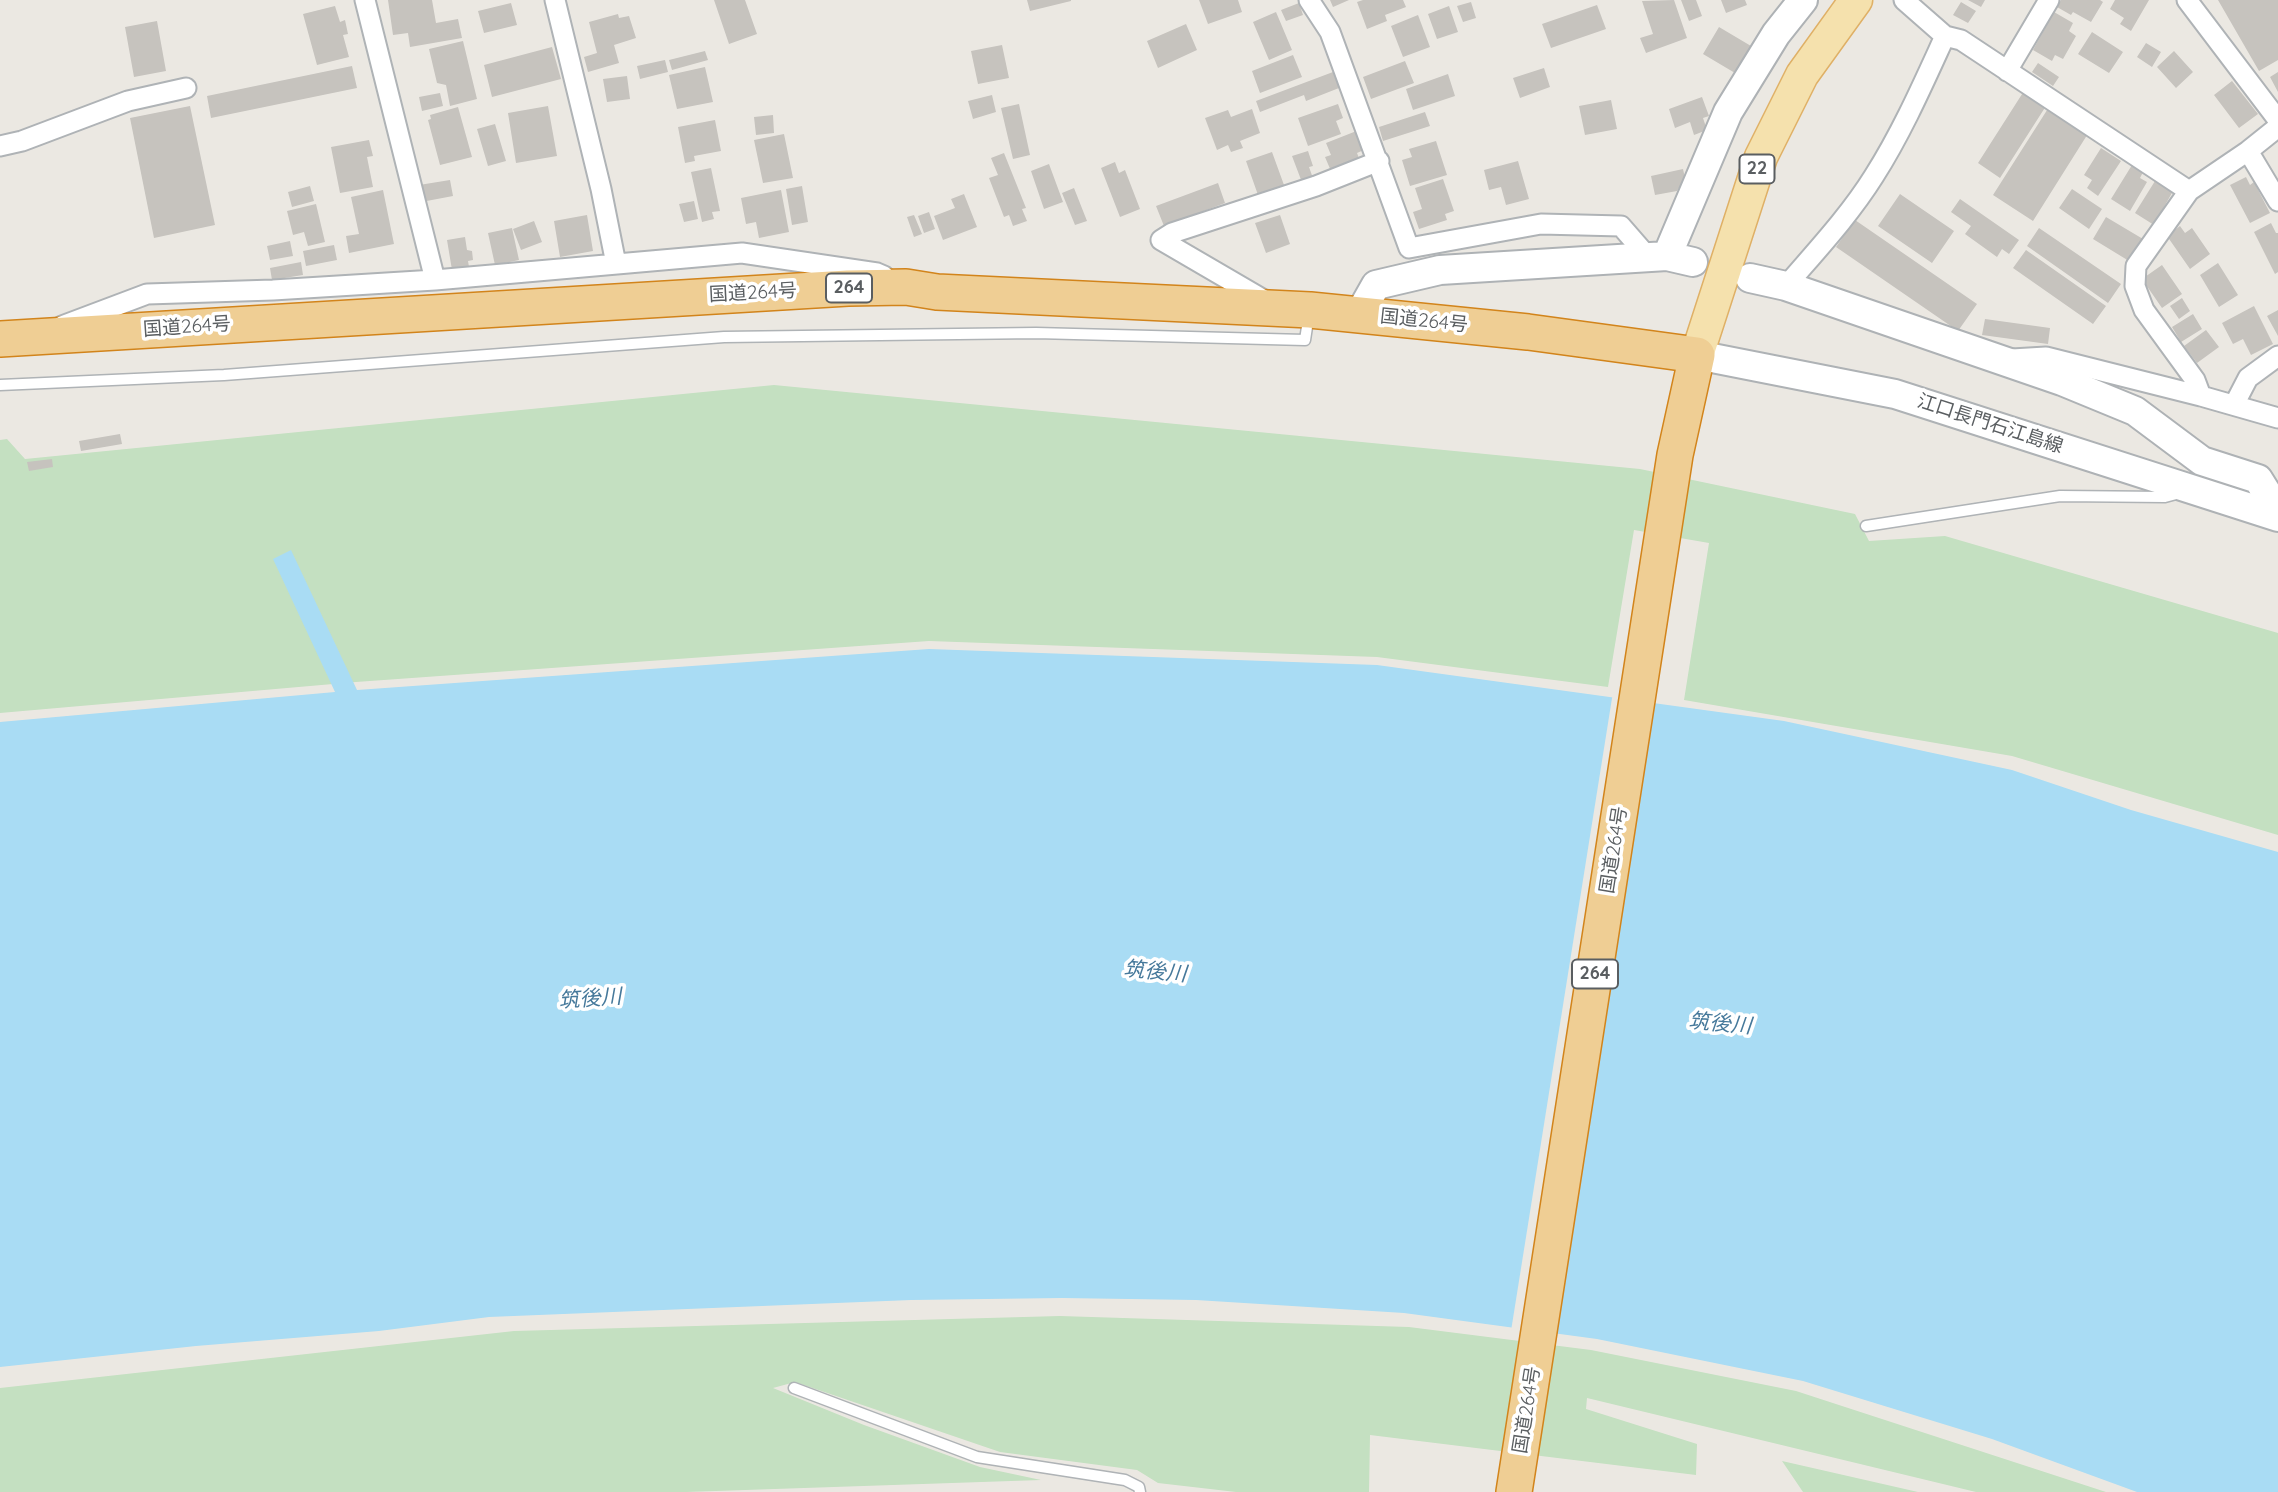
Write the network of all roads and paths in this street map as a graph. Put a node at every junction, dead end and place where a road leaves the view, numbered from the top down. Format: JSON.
{"nodes":[{"id":1,"x":365,"y":0,"type":"edge"},
{"id":2,"x":555,"y":0,"type":"edge"},
{"id":3,"x":1308,"y":0,"type":"edge"},
{"id":4,"x":1803,"y":0,"type":"edge"},
{"id":5,"x":1856,"y":0,"type":"edge"},
{"id":6,"x":1905,"y":0,"type":"edge"},
{"id":7,"x":2049,"y":0,"type":"edge"},
{"id":8,"x":2188,"y":0,"type":"edge"},
{"id":9,"x":1945,"y":36,"type":"junction"},
{"id":10,"x":2007,"y":71,"type":"junction"},
{"id":11,"x":186,"y":88,"type":"dead end"},
{"id":12,"x":2278,"y":120,"type":"edge"},
{"id":13,"x":2278,"y":128,"type":"edge"},
{"id":14,"x":0,"y":146,"type":"edge"},
{"id":15,"x":2248,"y":151,"type":"junction"},
{"id":16,"x":1379,"y":161,"type":"junction"},
{"id":17,"x":2189,"y":191,"type":"junction"},
{"id":18,"x":2278,"y":201,"type":"edge"},
{"id":19,"x":1669,"y":258,"type":"junction"},
{"id":20,"x":616,"y":264,"type":"junction"},
{"id":21,"x":1750,"y":278,"type":"dead end"},
{"id":22,"x":435,"y":280,"type":"junction"},
{"id":23,"x":1786,"y":286,"type":"junction"},
{"id":24,"x":906,"y":288,"type":"junction"},
{"id":25,"x":1294,"y":309,"type":"junction"},
{"id":26,"x":1359,"y":315,"type":"junction"},
{"id":27,"x":43,"y":336,"type":"junction"},
{"id":28,"x":0,"y":339,"type":"edge"},
{"id":29,"x":1697,"y":355,"type":"junction"},
{"id":30,"x":2278,"y":356,"type":"edge"},
{"id":31,"x":1994,"y":360,"type":"junction"},
{"id":32,"x":0,"y":385,"type":"edge"},
{"id":33,"x":2201,"y":396,"type":"junction"},
{"id":34,"x":2234,"y":405,"type":"junction"},
{"id":35,"x":2278,"y":418,"type":"edge"},
{"id":36,"x":2194,"y":490,"type":"junction"},
{"id":37,"x":2278,"y":511,"type":"edge"},
{"id":38,"x":2278,"y":517,"type":"edge"},
{"id":39,"x":1867,"y":526,"type":"dead end"},
{"id":40,"x":794,"y":1388,"type":"dead end"},
{"id":41,"x":1140,"y":1492,"type":"edge"},
{"id":42,"x":1514,"y":1492,"type":"edge"}],
"edges":[{"from":1,"to":22,"type":"street"},
{"from":2,"to":20,"type":"street"},
{"from":3,"to":16,"type":"street"},
{"from":4,"to":19,"type":"street"},
{"from":5,"to":29,"type":"main road","number":"22"},
{"from":6,"to":9,"type":"street"},
{"from":7,"to":10,"type":"street"},
{"from":8,"to":12,"type":"street"},
{"from":9,"to":10,"type":"street"},
{"from":9,"to":23,"type":"street"},
{"from":10,"to":17,"type":"street"},
{"from":11,"to":14,"type":"street"},
{"from":13,"to":15,"type":"street"},
{"from":15,"to":17,"type":"street"},
{"from":15,"to":18,"type":"street"},
{"from":16,"to":19,"type":"street"},
{"from":16,"to":25,"type":"street"},
{"from":17,"to":33,"type":"street"},
{"from":19,"to":26,"type":"street"},
{"from":20,"to":22,"type":"street"},
{"from":20,"to":24,"type":"street"},
{"from":21,"to":23,"type":"street"},
{"from":22,"to":27,"type":"street"},
{"from":23,"to":31,"type":"street"},
{"from":24,"to":25,"type":"highway","name":"国道264号","number":"264"},
{"from":24,"to":27,"type":"highway","name":"国道264号","number":"264"},
{"from":25,"to":26,"type":"highway","name":"国道264号","number":"264"},
{"from":25,"to":32,"type":"lane"},
{"from":26,"to":29,"type":"highway","name":"国道264号","number":"264"},
{"from":27,"to":28,"type":"highway","name":"国道264号","number":"264"},
{"from":29,"to":36,"type":"street","name":"江口長門石江島線"},
{"from":29,"to":42,"type":"highway","name":"国道264号","number":"264"},
{"from":30,"to":34,"type":"street"},
{"from":31,"to":33,"type":"street"},
{"from":31,"to":37,"type":"street"},
{"from":33,"to":34,"type":"street"},
{"from":34,"to":35,"type":"street"},
{"from":36,"to":38,"type":"street","name":"江口長門石江島線"},
{"from":36,"to":39,"type":"lane"},
{"from":40,"to":41,"type":"lane"}]}
